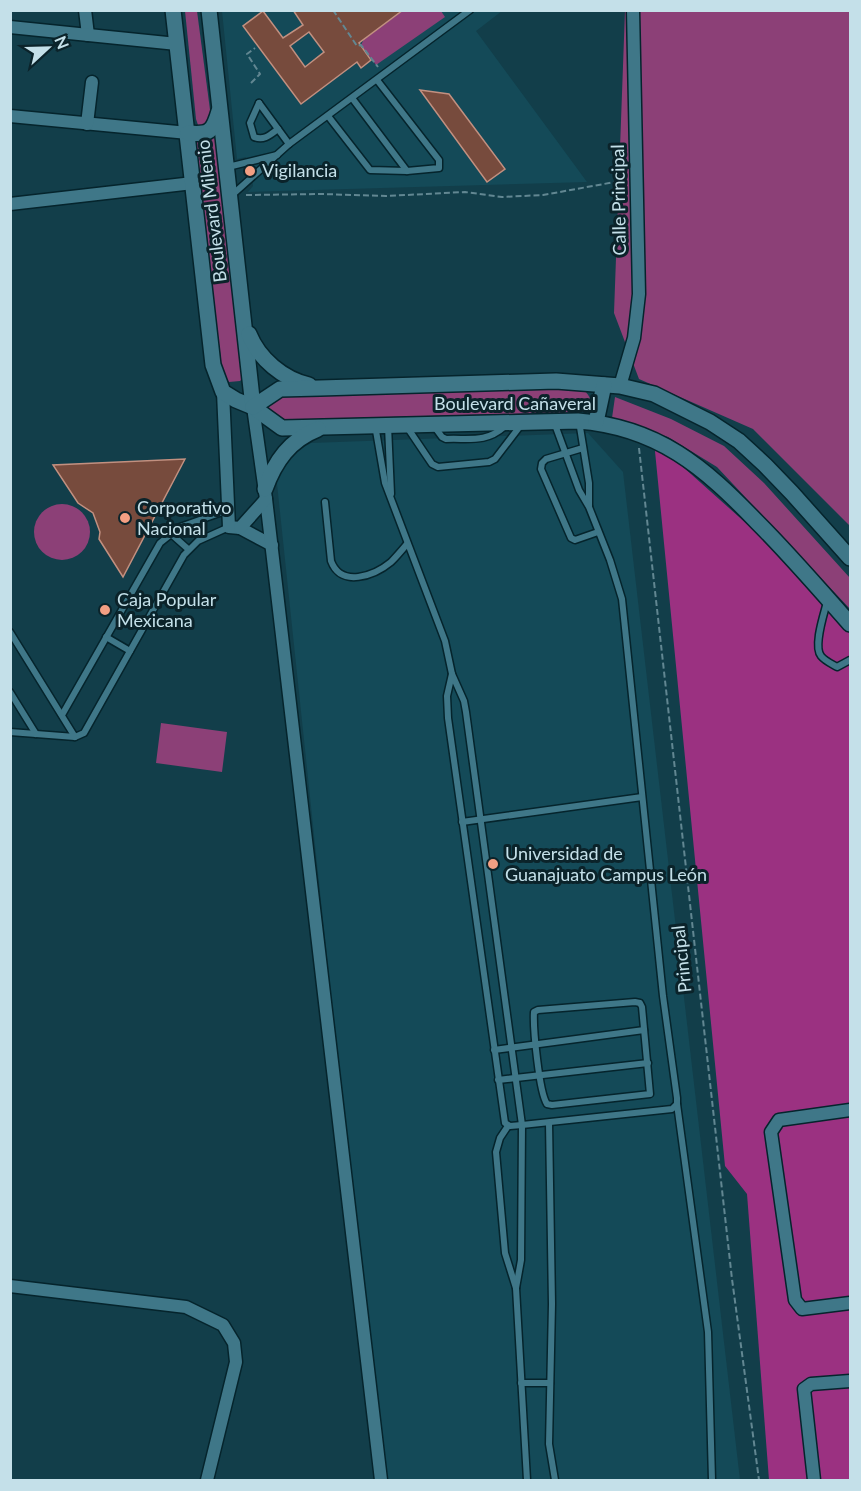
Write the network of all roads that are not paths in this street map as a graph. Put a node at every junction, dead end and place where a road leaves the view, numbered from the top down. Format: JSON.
{"nodes":[{"id":1,"x":85,"y":10,"type":"edge"},
{"id":2,"x":173,"y":10,"type":"edge"},
{"id":3,"x":209,"y":10,"type":"edge"},
{"id":4,"x":470,"y":10,"type":"edge"},
{"id":5,"x":633,"y":10,"type":"edge"},
{"id":6,"x":10,"y":27,"type":"edge"},
{"id":7,"x":88,"y":35,"type":"junction"},
{"id":8,"x":177,"y":44,"type":"junction"},
{"id":9,"x":377,"y":80,"type":"junction"},
{"id":10,"x":92,"y":82,"type":"dead end"},
{"id":11,"x":352,"y":98,"type":"junction"},
{"id":12,"x":219,"y":110,"type":"junction"},
{"id":13,"x":10,"y":116,"type":"edge"},
{"id":14,"x":328,"y":116,"type":"junction"},
{"id":15,"x":87,"y":124,"type":"junction"},
{"id":16,"x":278,"y":129,"type":"junction"},
{"id":17,"x":188,"y":133,"type":"junction"},
{"id":18,"x":289,"y":144,"type":"junction"},
{"id":19,"x":278,"y":154,"type":"junction"},
{"id":20,"x":228,"y":167,"type":"junction"},
{"id":21,"x":407,"y":171,"type":"junction"},
{"id":22,"x":193,"y":183,"type":"junction"},
{"id":23,"x":231,"y":196,"type":"junction"},
{"id":24,"x":10,"y":204,"type":"edge"},
{"id":25,"x":245,"y":323,"type":"junction"},
{"id":26,"x":604,"y":385,"type":"junction"},
{"id":27,"x":620,"y":386,"type":"junction"},
{"id":28,"x":320,"y":388,"type":"junction"},
{"id":29,"x":223,"y":392,"type":"junction"},
{"id":30,"x":253,"y":407,"type":"junction"},
{"id":31,"x":554,"y":421,"type":"junction"},
{"id":32,"x":578,"y":421,"type":"junction"},
{"id":33,"x":517,"y":422,"type":"junction"},
{"id":34,"x":596,"y":422,"type":"junction"},
{"id":35,"x":405,"y":424,"type":"junction"},
{"id":36,"x":382,"y":425,"type":"junction"},
{"id":37,"x":327,"y":426,"type":"junction"},
{"id":38,"x":583,"y":448,"type":"junction"},
{"id":39,"x":566,"y":453,"type":"junction"},
{"id":40,"x":266,"y":494,"type":"junction"},
{"id":41,"x":391,"y":497,"type":"junction"},
{"id":42,"x":325,"y":502,"type":"dead end"},
{"id":43,"x":589,"y":507,"type":"junction"},
{"id":44,"x":228,"y":510,"type":"junction"},
{"id":45,"x":235,"y":528,"type":"junction"},
{"id":46,"x":598,"y":532,"type":"junction"},
{"id":47,"x":170,"y":533,"type":"junction"},
{"id":48,"x":407,"y":544,"type":"junction"},
{"id":49,"x":272,"y":545,"type":"junction"},
{"id":50,"x":188,"y":549,"type":"junction"},
{"id":51,"x":850,"y":558,"type":"edge"},
{"id":52,"x":828,"y":599,"type":"junction"},
{"id":53,"x":850,"y":624,"type":"edge"},
{"id":54,"x":10,"y":632,"type":"edge"},
{"id":55,"x":106,"y":638,"type":"junction"},
{"id":56,"x":130,"y":651,"type":"junction"},
{"id":57,"x":850,"y":660,"type":"edge"},
{"id":58,"x":453,"y":674,"type":"junction"},
{"id":59,"x":10,"y":692,"type":"edge"},
{"id":60,"x":62,"y":715,"type":"junction"},
{"id":61,"x":10,"y":732,"type":"edge"},
{"id":62,"x":36,"y":734,"type":"junction"},
{"id":63,"x":75,"y":736,"type":"junction"},
{"id":64,"x":642,"y":797,"type":"junction"},
{"id":65,"x":480,"y":819,"type":"junction"},
{"id":66,"x":462,"y":822,"type":"junction"},
{"id":67,"x":644,"y":1030,"type":"junction"},
{"id":68,"x":536,"y":1044,"type":"junction"},
{"id":69,"x":511,"y":1047,"type":"junction"},
{"id":70,"x":494,"y":1050,"type":"junction"},
{"id":71,"x":648,"y":1063,"type":"junction"},
{"id":72,"x":540,"y":1075,"type":"junction"},
{"id":73,"x":516,"y":1078,"type":"junction"},
{"id":74,"x":498,"y":1080,"type":"junction"},
{"id":75,"x":677,"y":1104,"type":"junction"},
{"id":76,"x":850,"y":1113,"type":"edge"},
{"id":77,"x":549,"y":1123,"type":"junction"},
{"id":78,"x":522,"y":1125,"type":"junction"},
{"id":79,"x":508,"y":1126,"type":"junction"},
{"id":80,"x":10,"y":1286,"type":"edge"},
{"id":81,"x":516,"y":1288,"type":"junction"},
{"id":82,"x":850,"y":1303,"type":"edge"},
{"id":83,"x":850,"y":1381,"type":"edge"},
{"id":84,"x":521,"y":1383,"type":"junction"},
{"id":85,"x":550,"y":1383,"type":"junction"},
{"id":86,"x":207,"y":1480,"type":"edge"},
{"id":87,"x":381,"y":1480,"type":"edge"},
{"id":88,"x":527,"y":1480,"type":"edge"},
{"id":89,"x":555,"y":1480,"type":"edge"},
{"id":90,"x":712,"y":1480,"type":"edge"},
{"id":91,"x":814,"y":1480,"type":"edge"}],
"edges":[{"from":1,"to":7,"type":"street"},
{"from":2,"to":8,"type":"street","name":"Boulevard Milenio"},
{"from":3,"to":12,"type":"street","name":"Boulevard Milenio"},
{"from":4,"to":9,"type":"lane"},
{"from":5,"to":27,"type":"street","name":"Calle Principal"},
{"from":6,"to":7,"type":"street"},
{"from":7,"to":8,"type":"street"},
{"from":8,"to":17,"type":"street","name":"Boulevard Milenio"},
{"from":9,"to":11,"type":"lane"},
{"from":9,"to":21,"type":"lane"},
{"from":10,"to":15,"type":"street"},
{"from":11,"to":14,"type":"lane"},
{"from":11,"to":21,"type":"lane"},
{"from":12,"to":17,"type":"street"},
{"from":12,"to":20,"type":"street","name":"Boulevard Milenio"},
{"from":13,"to":15,"type":"street"},
{"from":14,"to":18,"type":"lane"},
{"from":14,"to":21,"type":"lane"},
{"from":15,"to":17,"type":"street"},
{"from":16,"to":16,"type":"lane"},
{"from":16,"to":18,"type":"lane"},
{"from":17,"to":22,"type":"street","name":"Boulevard Milenio"},
{"from":18,"to":19,"type":"lane"},
{"from":19,"to":20,"type":"lane"},
{"from":19,"to":23,"type":"lane"},
{"from":20,"to":23,"type":"street","name":"Boulevard Milenio"},
{"from":22,"to":24,"type":"street"},
{"from":22,"to":29,"type":"street","name":"Boulevard Milenio"},
{"from":23,"to":25,"type":"street","name":"Boulevard Milenio"},
{"from":25,"to":28,"type":"street"},
{"from":25,"to":30,"type":"street","name":"Boulevard Milenio"},
{"from":26,"to":27,"type":"street","name":"Boulevard Cañaveral"},
{"from":26,"to":28,"type":"street","name":"Boulevard Cañaveral"},
{"from":26,"to":34,"type":"street"},
{"from":27,"to":51,"type":"street","name":"Boulevard Cañaveral"},
{"from":28,"to":30,"type":"street","name":"Boulevard Cañaveral"},
{"from":29,"to":30,"type":"street","name":"Boulevard Cañaveral"},
{"from":29,"to":44,"type":"street"},
{"from":30,"to":37,"type":"street","name":"Boulevard Cañaveral"},
{"from":30,"to":40,"type":"street"},
{"from":31,"to":32,"type":"street","name":"Boulevard Cañaveral"},
{"from":31,"to":33,"type":"street","name":"Boulevard Cañaveral"},
{"from":31,"to":39,"type":"lane"},
{"from":32,"to":34,"type":"street","name":"Boulevard Cañaveral"},
{"from":32,"to":38,"type":"lane"},
{"from":33,"to":35,"type":"street","name":"Boulevard Cañaveral"},
{"from":33,"to":35,"type":"lane"},
{"from":34,"to":52,"type":"street","name":"Boulevard Cañaveral"},
{"from":35,"to":36,"type":"street","name":"Boulevard Cañaveral"},
{"from":36,"to":37,"type":"street","name":"Boulevard Cañaveral"},
{"from":36,"to":41,"type":"lane"},
{"from":36,"to":41,"type":"lane"},
{"from":37,"to":40,"type":"street"},
{"from":38,"to":39,"type":"lane"},
{"from":38,"to":43,"type":"lane"},
{"from":39,"to":43,"type":"lane"},
{"from":39,"to":46,"type":"lane"},
{"from":40,"to":45,"type":"street"},
{"from":40,"to":49,"type":"street"},
{"from":41,"to":48,"type":"lane"},
{"from":42,"to":48,"type":"lane"},
{"from":43,"to":46,"type":"lane"},
{"from":44,"to":45,"type":"street"},
{"from":44,"to":47,"type":"lane"},
{"from":45,"to":49,"type":"street"},
{"from":45,"to":50,"type":"lane"},
{"from":46,"to":64,"type":"lane"},
{"from":47,"to":50,"type":"lane"},
{"from":47,"to":55,"type":"lane"},
{"from":48,"to":58,"type":"lane"},
{"from":49,"to":87,"type":"street"},
{"from":50,"to":56,"type":"lane"},
{"from":52,"to":53,"type":"street","name":"Boulevard Cañaveral"},
{"from":52,"to":57,"type":"lane"},
{"from":54,"to":60,"type":"lane"},
{"from":55,"to":56,"type":"lane"},
{"from":55,"to":60,"type":"lane"},
{"from":56,"to":63,"type":"lane"},
{"from":58,"to":65,"type":"lane"},
{"from":58,"to":66,"type":"lane"},
{"from":59,"to":62,"type":"lane"},
{"from":60,"to":63,"type":"lane"},
{"from":61,"to":62,"type":"lane"},
{"from":62,"to":63,"type":"lane"},
{"from":64,"to":65,"type":"lane"},
{"from":64,"to":75,"type":"lane"},
{"from":65,"to":66,"type":"lane"},
{"from":65,"to":69,"type":"lane"},
{"from":66,"to":70,"type":"lane"},
{"from":67,"to":68,"type":"lane"},
{"from":67,"to":68,"type":"lane"},
{"from":67,"to":71,"type":"lane"},
{"from":68,"to":69,"type":"lane"},
{"from":68,"to":72,"type":"lane"},
{"from":69,"to":70,"type":"lane"},
{"from":69,"to":73,"type":"lane"},
{"from":70,"to":74,"type":"lane"},
{"from":71,"to":72,"type":"lane"},
{"from":71,"to":72,"type":"lane"},
{"from":72,"to":73,"type":"lane"},
{"from":73,"to":74,"type":"lane"},
{"from":73,"to":78,"type":"lane"},
{"from":74,"to":79,"type":"lane"},
{"from":75,"to":77,"type":"lane"},
{"from":75,"to":90,"type":"lane"},
{"from":76,"to":82,"type":"street"},
{"from":77,"to":78,"type":"lane"},
{"from":77,"to":85,"type":"lane"},
{"from":78,"to":79,"type":"lane"},
{"from":78,"to":81,"type":"lane"},
{"from":79,"to":81,"type":"lane"},
{"from":80,"to":86,"type":"street"},
{"from":81,"to":84,"type":"lane"},
{"from":83,"to":91,"type":"street"},
{"from":84,"to":85,"type":"lane"},
{"from":84,"to":88,"type":"lane"},
{"from":85,"to":89,"type":"lane"}]}
